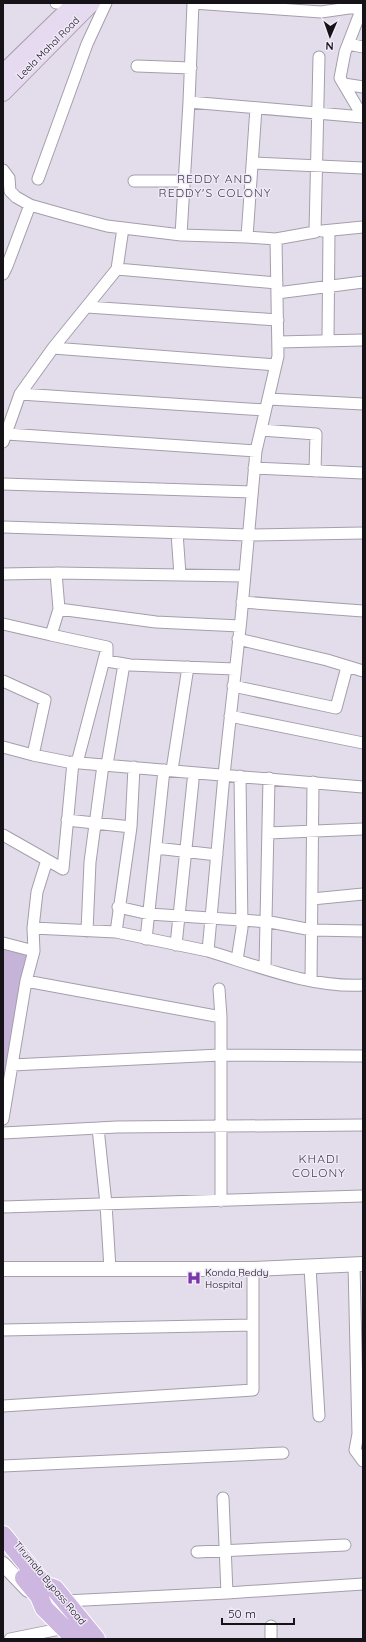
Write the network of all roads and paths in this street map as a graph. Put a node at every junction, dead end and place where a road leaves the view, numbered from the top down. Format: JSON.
{"nodes":[{"id":1,"x":56,"y":3,"type":"edge"},
{"id":2,"x":92,"y":3,"type":"edge"},
{"id":3,"x":106,"y":3,"type":"edge"},
{"id":4,"x":193,"y":3,"type":"edge"},
{"id":5,"x":74,"y":4,"type":"edge"},
{"id":6,"x":362,"y":6,"type":"edge"},
{"id":7,"x":348,"y":44,"type":"junction"},
{"id":8,"x":363,"y":47,"type":"edge"},
{"id":9,"x":319,"y":57,"type":"dead end"},
{"id":10,"x":137,"y":66,"type":"dead end"},
{"id":11,"x":190,"y":68,"type":"junction"},
{"id":12,"x":3,"y":73,"type":"edge"},
{"id":13,"x":344,"y":84,"type":"junction"},
{"id":14,"x":363,"y":87,"type":"edge"},
{"id":15,"x":3,"y":92,"type":"edge"},
{"id":16,"x":189,"y":102,"type":"junction"},
{"id":17,"x":256,"y":108,"type":"junction"},
{"id":18,"x":318,"y":113,"type":"junction"},
{"id":19,"x":363,"y":117,"type":"edge"},
{"id":20,"x":252,"y":163,"type":"junction"},
{"id":21,"x":317,"y":165,"type":"junction"},
{"id":22,"x":363,"y":168,"type":"edge"},
{"id":23,"x":3,"y":170,"type":"edge"},
{"id":24,"x":38,"y":179,"type":"dead end"},
{"id":25,"x":134,"y":181,"type":"dead end"},
{"id":26,"x":184,"y":181,"type":"junction"},
{"id":27,"x":30,"y":205,"type":"junction"},
{"id":28,"x":363,"y":227,"type":"edge"},
{"id":29,"x":123,"y":228,"type":"junction"},
{"id":30,"x":329,"y":231,"type":"junction"},
{"id":31,"x":315,"y":232,"type":"junction"},
{"id":32,"x":181,"y":235,"type":"junction"},
{"id":33,"x":247,"y":238,"type":"junction"},
{"id":34,"x":276,"y":238,"type":"junction"},
{"id":35,"x":117,"y":269,"type":"junction"},
{"id":36,"x":3,"y":274,"type":"edge"},
{"id":37,"x":363,"y":282,"type":"edge"},
{"id":38,"x":329,"y":286,"type":"junction"},
{"id":39,"x":277,"y":288,"type":"junction"},
{"id":40,"x":86,"y":307,"type":"junction"},
{"id":41,"x":278,"y":320,"type":"junction"},
{"id":42,"x":328,"y":340,"type":"junction"},
{"id":43,"x":363,"y":340,"type":"edge"},
{"id":44,"x":278,"y":342,"type":"junction"},
{"id":45,"x":53,"y":348,"type":"junction"},
{"id":46,"x":276,"y":365,"type":"junction"},
{"id":47,"x":20,"y":394,"type":"junction"},
{"id":48,"x":268,"y":399,"type":"junction"},
{"id":49,"x":363,"y":404,"type":"edge"},
{"id":50,"x":266,"y":410,"type":"junction"},
{"id":51,"x":261,"y":430,"type":"junction"},
{"id":52,"x":5,"y":438,"type":"edge"},
{"id":53,"x":256,"y":451,"type":"junction"},
{"id":54,"x":254,"y":468,"type":"junction"},
{"id":55,"x":316,"y":471,"type":"junction"},
{"id":56,"x":363,"y":473,"type":"edge"},
{"id":57,"x":3,"y":484,"type":"edge"},
{"id":58,"x":252,"y":492,"type":"junction"},
{"id":59,"x":3,"y":527,"type":"edge"},
{"id":60,"x":177,"y":532,"type":"junction"},
{"id":61,"x":363,"y":533,"type":"edge"},
{"id":62,"x":248,"y":535,"type":"junction"},
{"id":63,"x":56,"y":573,"type":"junction"},
{"id":64,"x":3,"y":574,"type":"edge"},
{"id":65,"x":180,"y":575,"type":"junction"},
{"id":66,"x":244,"y":576,"type":"junction"},
{"id":67,"x":242,"y":602,"type":"junction"},
{"id":68,"x":59,"y":609,"type":"junction"},
{"id":69,"x":363,"y":611,"type":"edge"},
{"id":70,"x":3,"y":624,"type":"edge"},
{"id":71,"x":240,"y":626,"type":"junction"},
{"id":72,"x":51,"y":635,"type":"junction"},
{"id":73,"x":238,"y":639,"type":"junction"},
{"id":74,"x":107,"y":647,"type":"junction"},
{"id":75,"x":124,"y":664,"type":"junction"},
{"id":76,"x":188,"y":667,"type":"junction"},
{"id":77,"x":347,"y":667,"type":"junction"},
{"id":78,"x":235,"y":669,"type":"junction"},
{"id":79,"x":363,"y":671,"type":"edge"},
{"id":80,"x":3,"y":681,"type":"edge"},
{"id":81,"x":233,"y":686,"type":"junction"},
{"id":82,"x":230,"y":716,"type":"junction"},
{"id":83,"x":363,"y":743,"type":"edge"},
{"id":84,"x":3,"y":747,"type":"edge"},
{"id":85,"x":33,"y":756,"type":"junction"},
{"id":86,"x":75,"y":762,"type":"junction"},
{"id":87,"x":105,"y":765,"type":"junction"},
{"id":88,"x":134,"y":767,"type":"junction"},
{"id":89,"x":168,"y":770,"type":"junction"},
{"id":90,"x":224,"y":774,"type":"junction"},
{"id":91,"x":240,"y":776,"type":"junction"},
{"id":92,"x":269,"y":778,"type":"junction"},
{"id":93,"x":192,"y":781,"type":"dead end"},
{"id":94,"x":313,"y":782,"type":"junction"},
{"id":95,"x":363,"y":787,"type":"edge"},
{"id":96,"x":67,"y":820,"type":"junction"},
{"id":97,"x":95,"y":823,"type":"junction"},
{"id":98,"x":131,"y":827,"type":"junction"},
{"id":99,"x":363,"y":829,"type":"edge"},
{"id":100,"x":313,"y":832,"type":"junction"},
{"id":101,"x":268,"y":833,"type":"junction"},
{"id":102,"x":3,"y":835,"type":"edge"},
{"id":103,"x":156,"y":848,"type":"junction"},
{"id":104,"x":186,"y":851,"type":"junction"},
{"id":105,"x":216,"y":855,"type":"junction"},
{"id":106,"x":47,"y":860,"type":"junction"},
{"id":107,"x":363,"y":894,"type":"edge"},
{"id":108,"x":312,"y":899,"type":"junction"},
{"id":109,"x":118,"y":907,"type":"junction"},
{"id":110,"x":149,"y":914,"type":"junction"},
{"id":111,"x":179,"y":916,"type":"junction"},
{"id":112,"x":211,"y":919,"type":"junction"},
{"id":113,"x":242,"y":921,"type":"junction"},
{"id":114,"x":266,"y":922,"type":"junction"},
{"id":115,"x":33,"y":928,"type":"junction"},
{"id":116,"x":312,"y":930,"type":"junction"},
{"id":117,"x":87,"y":931,"type":"junction"},
{"id":118,"x":363,"y":931,"type":"edge"},
{"id":119,"x":116,"y":932,"type":"junction"},
{"id":120,"x":146,"y":939,"type":"junction"},
{"id":121,"x":3,"y":943,"type":"edge"},
{"id":122,"x":176,"y":945,"type":"junction"},
{"id":123,"x":34,"y":951,"type":"junction"},
{"id":124,"x":208,"y":951,"type":"junction"},
{"id":125,"x":237,"y":960,"type":"junction"},
{"id":126,"x":265,"y":968,"type":"junction"},
{"id":127,"x":26,"y":981,"type":"junction"},
{"id":128,"x":311,"y":981,"type":"junction"},
{"id":129,"x":363,"y":985,"type":"edge"},
{"id":130,"x":219,"y":989,"type":"dead end"},
{"id":131,"x":220,"y":1017,"type":"junction"},
{"id":132,"x":220,"y":1056,"type":"junction"},
{"id":133,"x":363,"y":1056,"type":"edge"},
{"id":134,"x":12,"y":1065,"type":"junction"},
{"id":135,"x":3,"y":1118,"type":"edge"},
{"id":136,"x":363,"y":1125,"type":"edge"},
{"id":137,"x":220,"y":1126,"type":"junction"},
{"id":138,"x":98,"y":1128,"type":"junction"},
{"id":139,"x":3,"y":1133,"type":"edge"},
{"id":140,"x":363,"y":1196,"type":"edge"},
{"id":141,"x":221,"y":1201,"type":"junction"},
{"id":142,"x":106,"y":1204,"type":"junction"},
{"id":143,"x":3,"y":1207,"type":"edge"},
{"id":144,"x":359,"y":1264,"type":"edge"},
{"id":145,"x":310,"y":1267,"type":"junction"},
{"id":146,"x":3,"y":1269,"type":"edge"},
{"id":147,"x":110,"y":1269,"type":"junction"},
{"id":148,"x":253,"y":1270,"type":"junction"},
{"id":149,"x":253,"y":1326,"type":"junction"},
{"id":150,"x":3,"y":1330,"type":"edge"},
{"id":151,"x":3,"y":1406,"type":"edge"},
{"id":152,"x":319,"y":1416,"type":"dead end"},
{"id":153,"x":283,"y":1453,"type":"dead end"},
{"id":154,"x":363,"y":1461,"type":"edge"},
{"id":155,"x":3,"y":1466,"type":"edge"},
{"id":156,"x":223,"y":1498,"type":"dead end"},
{"id":157,"x":3,"y":1528,"type":"edge"},
{"id":158,"x":3,"y":1535,"type":"edge"},
{"id":159,"x":345,"y":1545,"type":"dead end"},
{"id":160,"x":226,"y":1551,"type":"junction"},
{"id":161,"x":197,"y":1552,"type":"dead end"},
{"id":162,"x":3,"y":1553,"type":"edge"},
{"id":163,"x":3,"y":1564,"type":"edge"},
{"id":164,"x":363,"y":1584,"type":"edge"},
{"id":165,"x":227,"y":1593,"type":"junction"},
{"id":166,"x":49,"y":1596,"type":"junction"},
{"id":167,"x":271,"y":1626,"type":"dead end"},
{"id":168,"x":70,"y":1634,"type":"edge"},
{"id":169,"x":10,"y":1639,"type":"edge"},
{"id":170,"x":96,"y":1639,"type":"edge"},
{"id":171,"x":271,"y":1639,"type":"edge"}],
"edges":[{"from":1,"to":5,"type":"street"},
{"from":2,"to":15,"type":"main road","name":"Leela Mahal Road"},
{"from":3,"to":24,"type":"street"},
{"from":4,"to":6,"type":"street"},
{"from":4,"to":11,"type":"street"},
{"from":5,"to":12,"type":"main road","name":"Leela Mahal Road"},
{"from":6,"to":7,"type":"street"},
{"from":7,"to":8,"type":"street"},
{"from":7,"to":13,"type":"street"},
{"from":9,"to":18,"type":"street"},
{"from":10,"to":11,"type":"street"},
{"from":11,"to":16,"type":"street"},
{"from":13,"to":14,"type":"street"},
{"from":13,"to":19,"type":"street"},
{"from":16,"to":17,"type":"street"},
{"from":16,"to":26,"type":"street"},
{"from":17,"to":18,"type":"street"},
{"from":17,"to":20,"type":"street"},
{"from":18,"to":19,"type":"street"},
{"from":18,"to":21,"type":"street"},
{"from":20,"to":21,"type":"street"},
{"from":20,"to":33,"type":"street"},
{"from":21,"to":22,"type":"street"},
{"from":21,"to":31,"type":"street"},
{"from":23,"to":27,"type":"street"},
{"from":25,"to":26,"type":"street"},
{"from":26,"to":32,"type":"street"},
{"from":27,"to":29,"type":"street"},
{"from":27,"to":36,"type":"street"},
{"from":28,"to":30,"type":"street"},
{"from":29,"to":32,"type":"street"},
{"from":29,"to":35,"type":"street"},
{"from":30,"to":31,"type":"street"},
{"from":30,"to":38,"type":"street"},
{"from":31,"to":34,"type":"street"},
{"from":32,"to":33,"type":"street"},
{"from":33,"to":34,"type":"street"},
{"from":34,"to":39,"type":"street"},
{"from":35,"to":39,"type":"street"},
{"from":35,"to":40,"type":"street"},
{"from":37,"to":38,"type":"street"},
{"from":38,"to":39,"type":"street"},
{"from":38,"to":42,"type":"street"},
{"from":39,"to":41,"type":"street"},
{"from":40,"to":41,"type":"street"},
{"from":40,"to":45,"type":"street"},
{"from":41,"to":44,"type":"street"},
{"from":42,"to":43,"type":"street"},
{"from":42,"to":44,"type":"street"},
{"from":44,"to":46,"type":"street"},
{"from":45,"to":46,"type":"street"},
{"from":45,"to":47,"type":"street"},
{"from":46,"to":48,"type":"street"},
{"from":47,"to":50,"type":"street"},
{"from":47,"to":52,"type":"street"},
{"from":48,"to":49,"type":"street"},
{"from":48,"to":50,"type":"street"},
{"from":50,"to":51,"type":"street"},
{"from":51,"to":53,"type":"street"},
{"from":51,"to":55,"type":"street"},
{"from":52,"to":53,"type":"street"},
{"from":53,"to":54,"type":"street"},
{"from":54,"to":55,"type":"street"},
{"from":54,"to":58,"type":"street"},
{"from":55,"to":56,"type":"street"},
{"from":57,"to":58,"type":"street"},
{"from":58,"to":62,"type":"street"},
{"from":59,"to":60,"type":"street"},
{"from":60,"to":62,"type":"street"},
{"from":60,"to":65,"type":"street"},
{"from":61,"to":62,"type":"street"},
{"from":62,"to":66,"type":"street"},
{"from":63,"to":64,"type":"street"},
{"from":63,"to":65,"type":"street"},
{"from":63,"to":68,"type":"street"},
{"from":65,"to":66,"type":"street"},
{"from":66,"to":67,"type":"street"},
{"from":67,"to":69,"type":"street"},
{"from":67,"to":71,"type":"street"},
{"from":68,"to":71,"type":"street"},
{"from":68,"to":72,"type":"street"},
{"from":70,"to":72,"type":"street"},
{"from":71,"to":73,"type":"street"},
{"from":72,"to":74,"type":"street"},
{"from":73,"to":77,"type":"street"},
{"from":73,"to":78,"type":"street"},
{"from":74,"to":75,"type":"street"},
{"from":74,"to":86,"type":"street"},
{"from":75,"to":76,"type":"street"},
{"from":75,"to":87,"type":"street"},
{"from":76,"to":78,"type":"street"},
{"from":76,"to":89,"type":"street"},
{"from":77,"to":79,"type":"street"},
{"from":77,"to":81,"type":"street"},
{"from":78,"to":81,"type":"street"},
{"from":80,"to":85,"type":"street"},
{"from":81,"to":82,"type":"street"},
{"from":82,"to":83,"type":"street"},
{"from":82,"to":90,"type":"street"},
{"from":84,"to":85,"type":"street"},
{"from":85,"to":86,"type":"street"},
{"from":86,"to":87,"type":"street"},
{"from":86,"to":96,"type":"street"},
{"from":87,"to":88,"type":"street"},
{"from":87,"to":97,"type":"street"},
{"from":88,"to":89,"type":"street"},
{"from":88,"to":98,"type":"street"},
{"from":89,"to":90,"type":"street"},
{"from":89,"to":103,"type":"street"},
{"from":90,"to":91,"type":"street"},
{"from":90,"to":105,"type":"street"},
{"from":91,"to":92,"type":"street"},
{"from":91,"to":113,"type":"street"},
{"from":92,"to":94,"type":"street"},
{"from":92,"to":101,"type":"street"},
{"from":93,"to":104,"type":"street"},
{"from":94,"to":95,"type":"street"},
{"from":94,"to":100,"type":"street"},
{"from":96,"to":97,"type":"street"},
{"from":96,"to":106,"type":"street"},
{"from":97,"to":98,"type":"street"},
{"from":97,"to":117,"type":"street"},
{"from":98,"to":109,"type":"street"},
{"from":99,"to":100,"type":"street"},
{"from":100,"to":101,"type":"street"},
{"from":100,"to":108,"type":"street"},
{"from":101,"to":114,"type":"street"},
{"from":102,"to":106,"type":"street"},
{"from":103,"to":104,"type":"street"},
{"from":103,"to":110,"type":"street"},
{"from":104,"to":105,"type":"street"},
{"from":104,"to":111,"type":"street"},
{"from":105,"to":112,"type":"street"},
{"from":106,"to":115,"type":"street"},
{"from":107,"to":108,"type":"street"},
{"from":108,"to":116,"type":"street"},
{"from":109,"to":110,"type":"street"},
{"from":109,"to":119,"type":"street"},
{"from":110,"to":111,"type":"street"},
{"from":110,"to":120,"type":"street"},
{"from":111,"to":112,"type":"street"},
{"from":111,"to":122,"type":"street"},
{"from":112,"to":113,"type":"street"},
{"from":112,"to":124,"type":"street"},
{"from":113,"to":114,"type":"street"},
{"from":113,"to":125,"type":"street"},
{"from":114,"to":116,"type":"street"},
{"from":114,"to":126,"type":"street"},
{"from":115,"to":117,"type":"street"},
{"from":115,"to":123,"type":"street"},
{"from":116,"to":118,"type":"street"},
{"from":116,"to":128,"type":"street"},
{"from":117,"to":119,"type":"street"},
{"from":119,"to":120,"type":"street"},
{"from":120,"to":122,"type":"street"},
{"from":121,"to":123,"type":"street"},
{"from":122,"to":124,"type":"street"},
{"from":123,"to":127,"type":"street"},
{"from":124,"to":125,"type":"street"},
{"from":125,"to":126,"type":"street"},
{"from":126,"to":128,"type":"street"},
{"from":127,"to":131,"type":"street"},
{"from":127,"to":134,"type":"street"},
{"from":128,"to":129,"type":"street"},
{"from":130,"to":131,"type":"street"},
{"from":131,"to":132,"type":"street"},
{"from":132,"to":133,"type":"street"},
{"from":132,"to":134,"type":"street"},
{"from":132,"to":137,"type":"street"},
{"from":134,"to":135,"type":"street"},
{"from":136,"to":137,"type":"street"},
{"from":137,"to":138,"type":"street"},
{"from":137,"to":141,"type":"street"},
{"from":138,"to":139,"type":"street"},
{"from":138,"to":142,"type":"street"},
{"from":140,"to":141,"type":"street"},
{"from":141,"to":142,"type":"street"},
{"from":142,"to":143,"type":"street"},
{"from":142,"to":147,"type":"street"},
{"from":144,"to":145,"type":"street"},
{"from":144,"to":154,"type":"street"},
{"from":145,"to":148,"type":"street"},
{"from":145,"to":152,"type":"street"},
{"from":146,"to":147,"type":"street"},
{"from":147,"to":148,"type":"street"},
{"from":148,"to":149,"type":"street"},
{"from":149,"to":150,"type":"street"},
{"from":149,"to":151,"type":"street"},
{"from":153,"to":155,"type":"street"},
{"from":156,"to":160,"type":"street"},
{"from":157,"to":166,"type":"street","name":"Tirumala Bypass Road"},
{"from":158,"to":166,"type":"main road"},
{"from":159,"to":160,"type":"street"},
{"from":160,"to":161,"type":"street"},
{"from":160,"to":165,"type":"street"},
{"from":162,"to":166,"type":"main road"},
{"from":163,"to":166,"type":"street","name":"Tirumala Bypass Road"},
{"from":164,"to":165,"type":"street"},
{"from":165,"to":166,"type":"street"},
{"from":166,"to":168,"type":"main road","name":"Tirumala Bypass Road"},
{"from":166,"to":170,"type":"main road","name":"Tirumala Bypass Road"},
{"from":167,"to":171,"type":"street"},
{"from":168,"to":169,"type":"street"}]}
